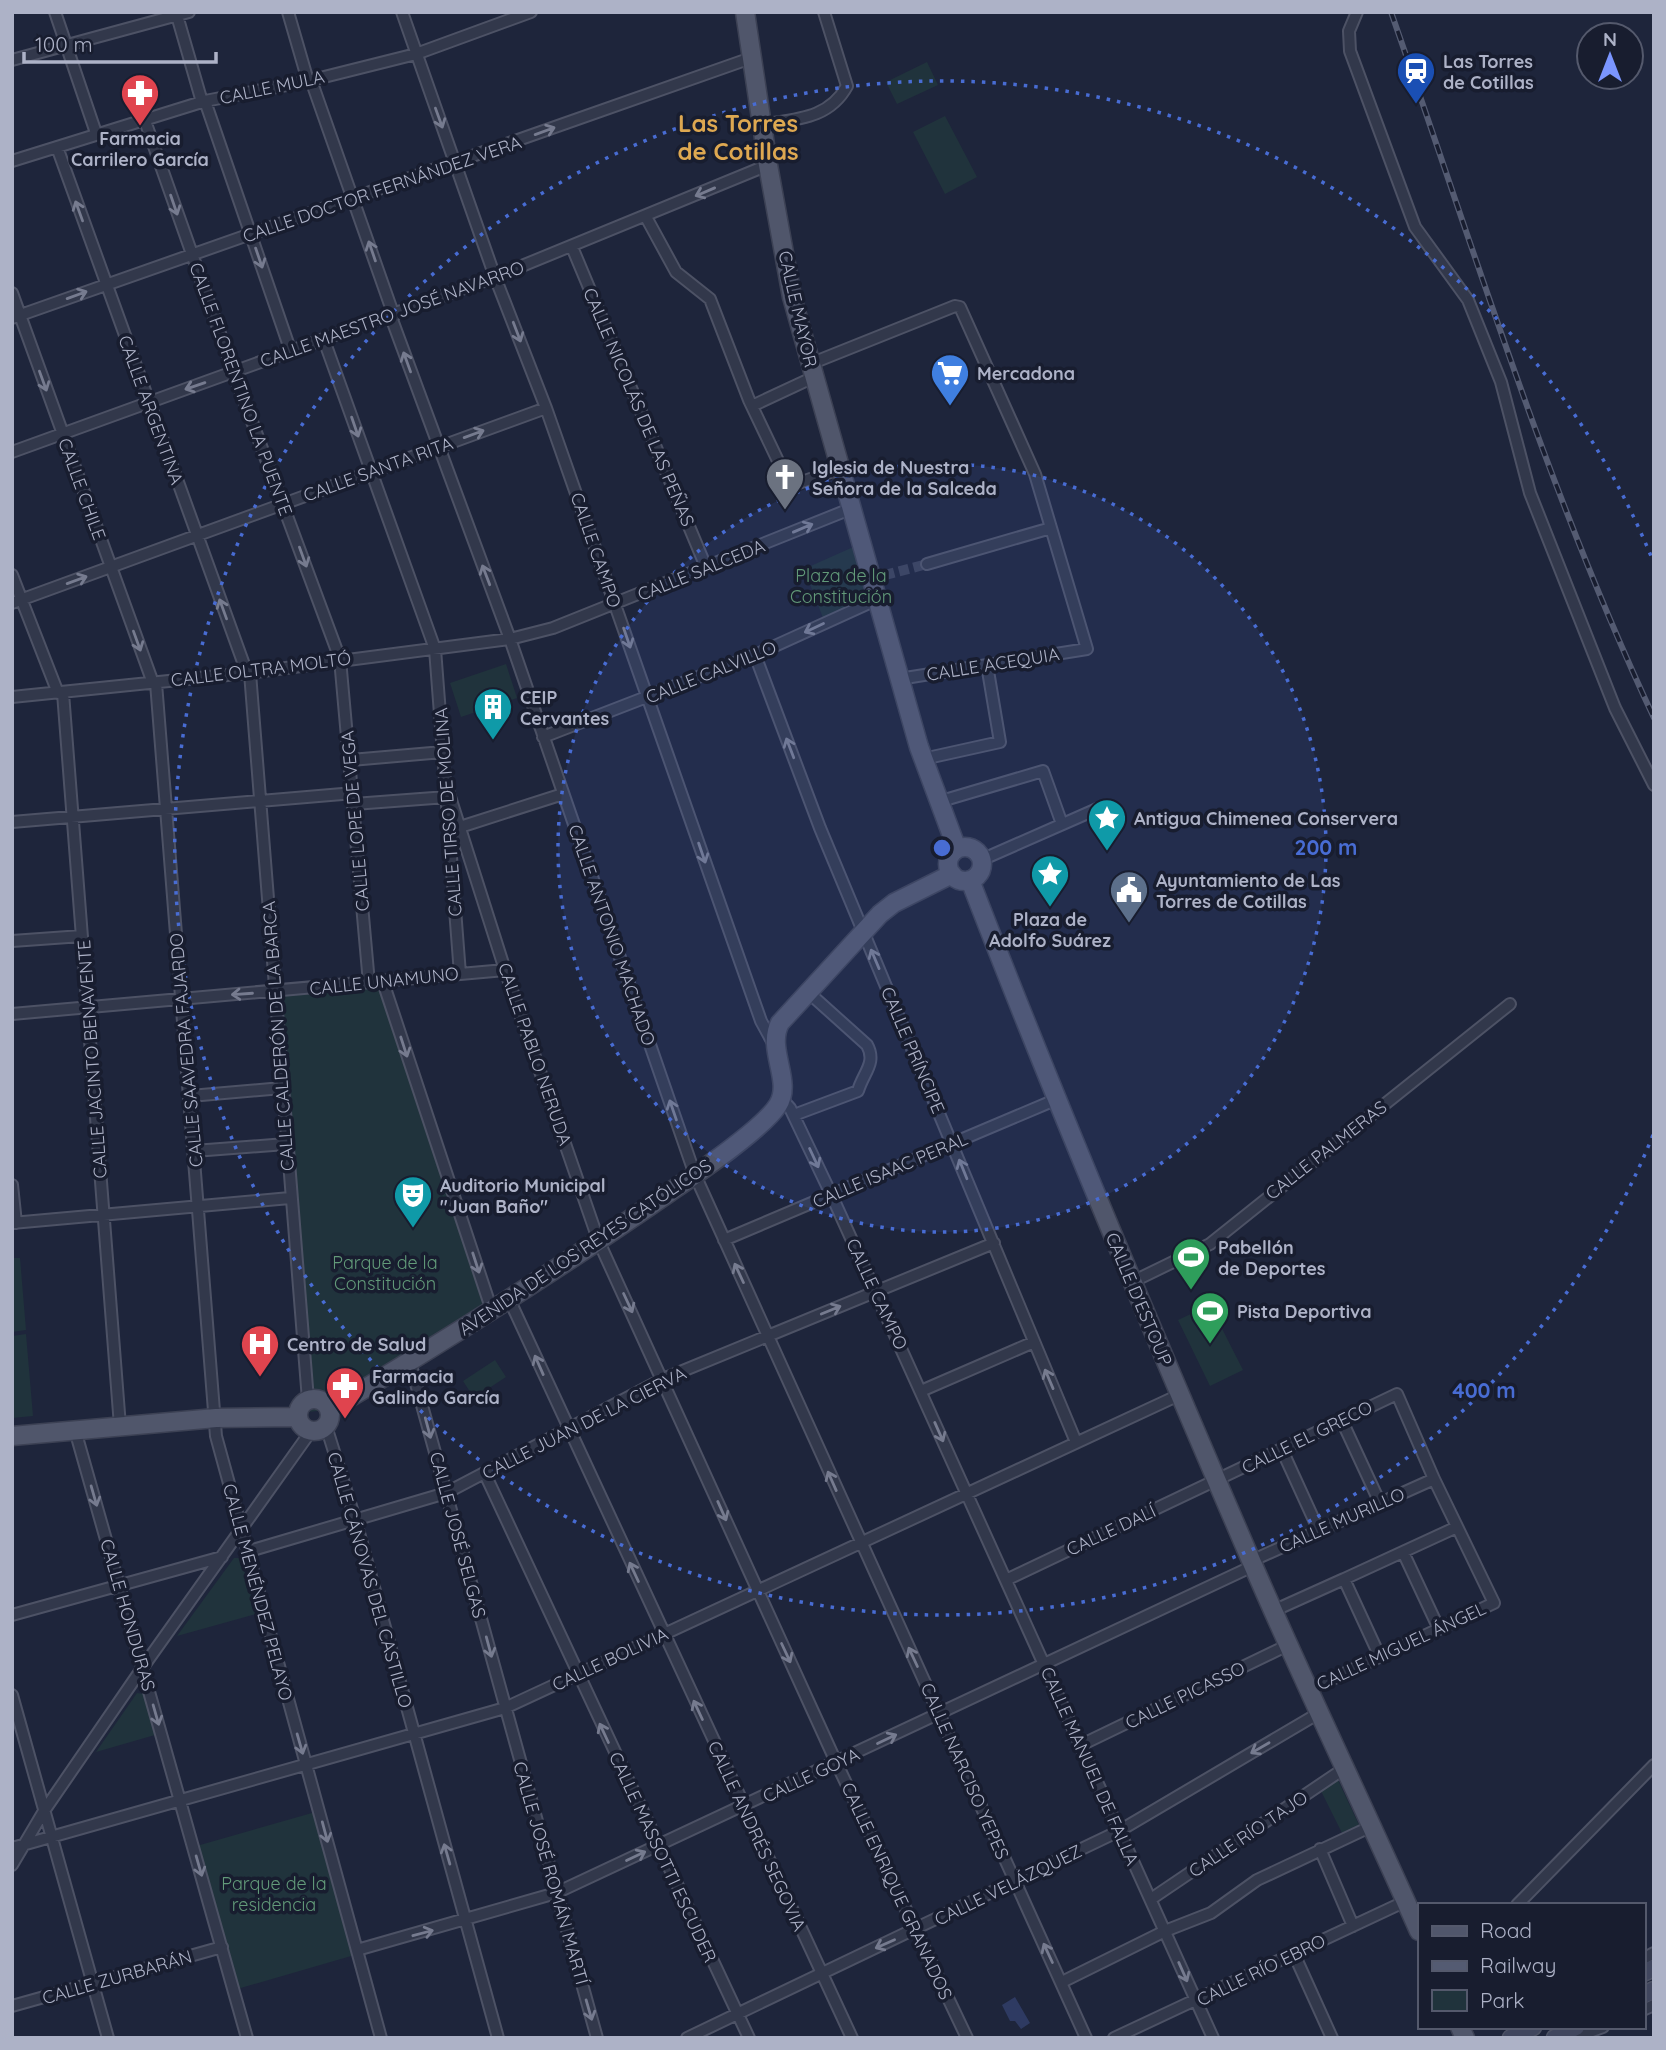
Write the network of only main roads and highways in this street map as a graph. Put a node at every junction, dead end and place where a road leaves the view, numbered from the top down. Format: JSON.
{"nodes":[{"id":1,"x":745,"y":12,"type":"edge"},
{"id":2,"x":957,"y":849,"type":"junction"},
{"id":3,"x":952,"y":874,"type":"junction"},
{"id":4,"x":970,"y":880,"type":"junction"},
{"id":5,"x":297,"y":1417,"type":"junction"},
{"id":6,"x":322,"y":1422,"type":"junction"},
{"id":7,"x":12,"y":1436,"type":"edge"},
{"id":8,"x":1418,"y":1929,"type":"edge"},
{"id":9,"x":1529,"y":2029,"type":"edge"},
{"id":10,"x":1572,"y":2029,"type":"edge"},
{"id":11,"x":1511,"y":2038,"type":"edge"},
{"id":12,"x":1555,"y":2038,"type":"edge"}],
"edges":[{"from":1,"to":2,"type":"main road","name":"CALLE MAYOR"},
{"from":2,"to":3,"type":"main road"},
{"from":2,"to":4,"type":"main road"},
{"from":3,"to":4,"type":"main road"},
{"from":3,"to":6,"type":"main road","name":"AVENIDA DE LOS REYES CATÓLICOS"},
{"from":4,"to":8,"type":"main road","name":"CALLE D'ESTOUP"},
{"from":5,"to":6,"type":"main road"},
{"from":5,"to":6,"type":"main road"},
{"from":5,"to":7,"type":"main road"},
{"from":9,"to":11,"type":"main road"},
{"from":10,"to":12,"type":"main road"}]}
